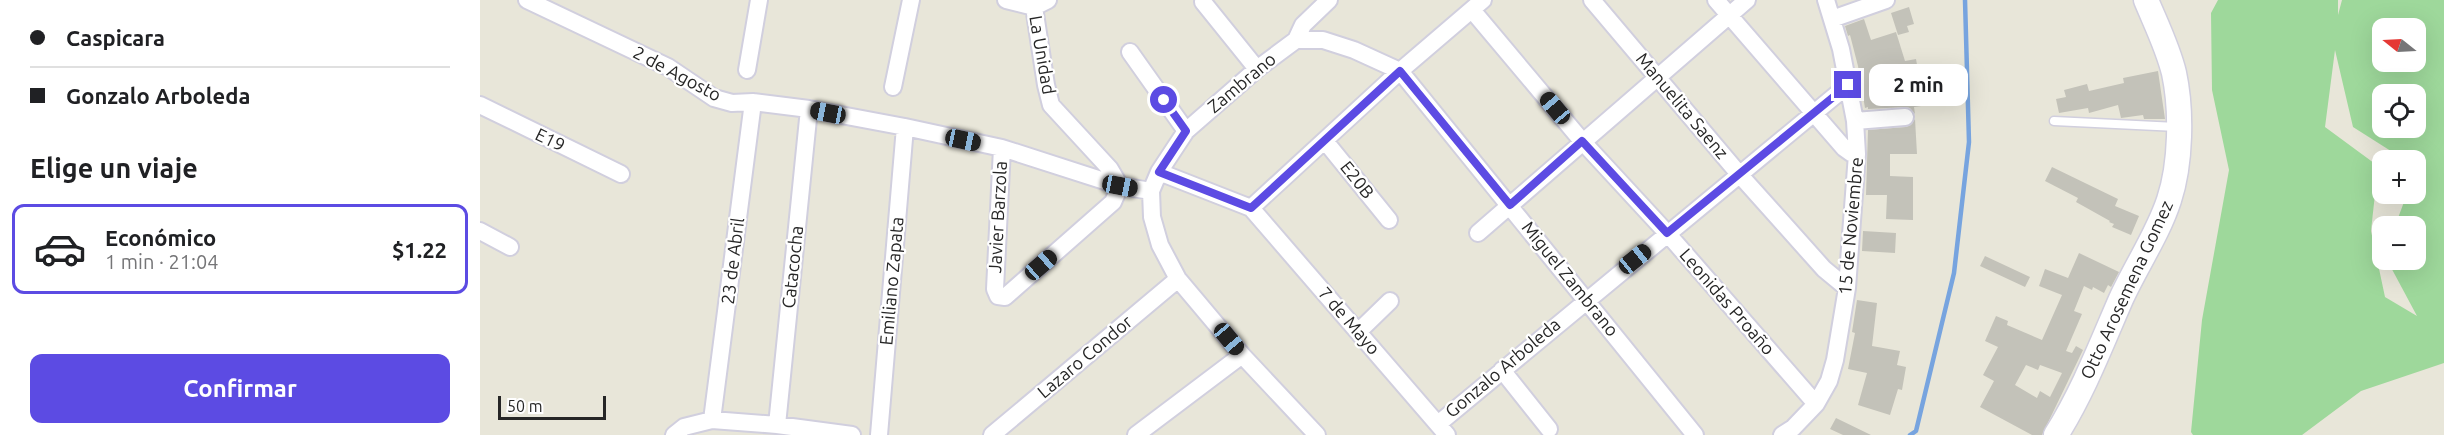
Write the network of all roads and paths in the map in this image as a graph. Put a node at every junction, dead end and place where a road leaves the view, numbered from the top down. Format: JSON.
{"nodes":[{"id":1,"x":527,"y":0,"type":"edge"},
{"id":2,"x":759,"y":0,"type":"edge"},
{"id":3,"x":911,"y":0,"type":"edge"},
{"id":4,"x":1006,"y":0,"type":"edge"},
{"id":5,"x":1329,"y":0,"type":"edge"},
{"id":6,"x":1592,"y":0,"type":"edge"},
{"id":7,"x":1716,"y":0,"type":"edge"},
{"id":8,"x":1747,"y":0,"type":"edge"},
{"id":9,"x":1826,"y":0,"type":"edge"},
{"id":10,"x":1886,"y":0,"type":"edge"},
{"id":11,"x":2146,"y":0,"type":"edge"},
{"id":12,"x":1203,"y":2,"type":"dead end"},
{"id":13,"x":1041,"y":4,"type":"edge"},
{"id":14,"x":1478,"y":5,"type":"edge"},
{"id":15,"x":1729,"y":15,"type":"junction"},
{"id":16,"x":1832,"y":19,"type":"junction"},
{"id":17,"x":1296,"y":40,"type":"junction"},
{"id":18,"x":1130,"y":52,"type":"dead end"},
{"id":19,"x":1257,"y":69,"type":"junction"},
{"id":20,"x":747,"y":70,"type":"dead end"},
{"id":21,"x":1400,"y":71,"type":"junction"},
{"id":22,"x":1656,"y":76,"type":"junction"},
{"id":23,"x":1848,"y":85,"type":"junction"},
{"id":24,"x":893,"y":87,"type":"dead end"},
{"id":25,"x":753,"y":102,"type":"junction"},
{"id":26,"x":480,"y":105,"type":"edge"},
{"id":27,"x":809,"y":109,"type":"junction"},
{"id":28,"x":1814,"y":113,"type":"junction"},
{"id":29,"x":1905,"y":117,"type":"dead end"},
{"id":30,"x":2054,"y":121,"type":"dead end"},
{"id":31,"x":1855,"y":122,"type":"junction"},
{"id":32,"x":904,"y":127,"type":"junction"},
{"id":33,"x":2178,"y":127,"type":"junction"},
{"id":34,"x":1186,"y":131,"type":"junction"},
{"id":35,"x":1325,"y":141,"type":"junction"},
{"id":36,"x":1582,"y":141,"type":"junction"},
{"id":37,"x":1002,"y":148,"type":"junction"},
{"id":38,"x":1857,"y":154,"type":"junction"},
{"id":39,"x":1159,"y":172,"type":"junction"},
{"id":40,"x":621,"y":174,"type":"dead end"},
{"id":41,"x":1739,"y":174,"type":"junction"},
{"id":42,"x":1120,"y":186,"type":"junction"},
{"id":43,"x":1151,"y":192,"type":"junction"},
{"id":44,"x":1510,"y":205,"type":"junction"},
{"id":45,"x":1251,"y":208,"type":"junction"},
{"id":46,"x":1389,"y":220,"type":"dead end"},
{"id":47,"x":480,"y":231,"type":"edge"},
{"id":48,"x":1478,"y":233,"type":"dead end"},
{"id":49,"x":1667,"y":233,"type":"junction"},
{"id":50,"x":510,"y":247,"type":"dead end"},
{"id":51,"x":1178,"y":279,"type":"junction"},
{"id":52,"x":1847,"y":288,"type":"junction"},
{"id":53,"x":1587,"y":298,"type":"junction"},
{"id":54,"x":1390,"y":301,"type":"dead end"},
{"id":55,"x":1358,"y":332,"type":"junction"},
{"id":56,"x":1242,"y":355,"type":"junction"},
{"id":57,"x":1502,"y":370,"type":"junction"},
{"id":58,"x":1816,"y":404,"type":"junction"},
{"id":59,"x":712,"y":420,"type":"junction"},
{"id":60,"x":777,"y":425,"type":"junction"},
{"id":61,"x":1442,"y":429,"type":"edge"},
{"id":62,"x":1549,"y":429,"type":"dead end"},
{"id":63,"x":674,"y":435,"type":"edge"},
{"id":64,"x":852,"y":435,"type":"edge"},
{"id":65,"x":879,"y":435,"type":"edge"},
{"id":66,"x":992,"y":435,"type":"edge"},
{"id":67,"x":1136,"y":435,"type":"edge"},
{"id":68,"x":1317,"y":435,"type":"edge"},
{"id":69,"x":1694,"y":435,"type":"edge"},
{"id":70,"x":1782,"y":435,"type":"edge"},
{"id":71,"x":2056,"y":435,"type":"edge"}],
"edges":[{"from":1,"to":25,"type":"street","name":"2 de Agosto"},
{"from":2,"to":20,"type":"street"},
{"from":3,"to":24,"type":"street"},
{"from":4,"to":13,"type":"street"},
{"from":5,"to":17,"type":"street","name":"Zambrano"},
{"from":6,"to":22,"type":"street","name":"Manuelita Saenz"},
{"from":7,"to":15,"type":"street"},
{"from":8,"to":15,"type":"street"},
{"from":9,"to":16,"type":"street","name":"15 de Noviembre"},
{"from":10,"to":16,"type":"street"},
{"from":11,"to":33,"type":"street","name":"Otto Arosemena Gomez"},
{"from":12,"to":19,"type":"street"},
{"from":13,"to":42,"type":"street","name":"La Unidad"},
{"from":14,"to":21,"type":"street"},
{"from":14,"to":36,"type":"street","name":"Leonidas Proaño"},
{"from":15,"to":22,"type":"street"},
{"from":15,"to":28,"type":"street"},
{"from":16,"to":23,"type":"street","name":"15 de Noviembre"},
{"from":17,"to":19,"type":"street","name":"Zambrano"},
{"from":17,"to":21,"type":"street","name":"Miguel Zambrano"},
{"from":18,"to":34,"type":"street"},
{"from":19,"to":34,"type":"street","name":"Zambrano"},
{"from":21,"to":35,"type":"street"},
{"from":21,"to":44,"type":"street","name":"Miguel Zambrano"},
{"from":22,"to":36,"type":"street"},
{"from":22,"to":41,"type":"street","name":"Manuelita Saenz"},
{"from":23,"to":28,"type":"street","name":"Gonzalo Arboleda"},
{"from":23,"to":31,"type":"street","name":"15 de Noviembre"},
{"from":25,"to":27,"type":"street","name":"2 de Agosto"},
{"from":25,"to":59,"type":"street","name":"23 de Abril"},
{"from":26,"to":40,"type":"street","name":"E19"},
{"from":27,"to":32,"type":"street","name":"2 de Agosto"},
{"from":27,"to":60,"type":"street","name":"Catacocha"},
{"from":28,"to":38,"type":"street"},
{"from":28,"to":41,"type":"street","name":"Gonzalo Arboleda"},
{"from":29,"to":31,"type":"street"},
{"from":30,"to":33,"type":"lane"},
{"from":31,"to":38,"type":"street","name":"15 de Noviembre"},
{"from":32,"to":37,"type":"street","name":"2 de Agosto"},
{"from":32,"to":65,"type":"street","name":"Emiliano Zapata"},
{"from":33,"to":71,"type":"street","name":"Otto Arosemena Gomez"},
{"from":34,"to":39,"type":"street","name":"Zambrano"},
{"from":35,"to":45,"type":"street"},
{"from":35,"to":46,"type":"street","name":"E20B"},
{"from":36,"to":44,"type":"street"},
{"from":36,"to":49,"type":"street","name":"Leonidas Proaño"},
{"from":37,"to":42,"type":"street","name":"2 de Agosto"},
{"from":37,"to":42,"type":"street","name":"Javier Barzola"},
{"from":38,"to":52,"type":"street","name":"15 de Noviembre"},
{"from":39,"to":43,"type":"street","name":"Zambrano"},
{"from":39,"to":45,"type":"street"},
{"from":41,"to":49,"type":"street","name":"Gonzalo Arboleda"},
{"from":41,"to":52,"type":"street","name":"Manuelita Saenz"},
{"from":42,"to":43,"type":"street","name":"2 de Agosto"},
{"from":43,"to":51,"type":"street","name":"Zambrano"},
{"from":44,"to":48,"type":"street"},
{"from":44,"to":53,"type":"street","name":"Miguel Zambrano"},
{"from":45,"to":55,"type":"street","name":"7 de Mayo"},
{"from":47,"to":50,"type":"street"},
{"from":49,"to":53,"type":"street","name":"Gonzalo Arboleda"},
{"from":49,"to":58,"type":"street","name":"Leonidas Proaño"},
{"from":51,"to":56,"type":"street","name":"Zambrano"},
{"from":51,"to":66,"type":"street","name":"Lazaro Condor"},
{"from":52,"to":58,"type":"street","name":"15 de Noviembre"},
{"from":53,"to":57,"type":"street","name":"Gonzalo Arboleda"},
{"from":53,"to":69,"type":"street","name":"Miguel Zambrano"},
{"from":54,"to":55,"type":"street"},
{"from":55,"to":61,"type":"street","name":"7 de Mayo"},
{"from":56,"to":67,"type":"street"},
{"from":56,"to":68,"type":"street","name":"Zambrano"},
{"from":57,"to":61,"type":"street","name":"Gonzalo Arboleda"},
{"from":57,"to":62,"type":"street"},
{"from":58,"to":70,"type":"street","name":"15 de Noviembre"},
{"from":59,"to":60,"type":"street"},
{"from":59,"to":63,"type":"street"},
{"from":60,"to":64,"type":"street"}]}
